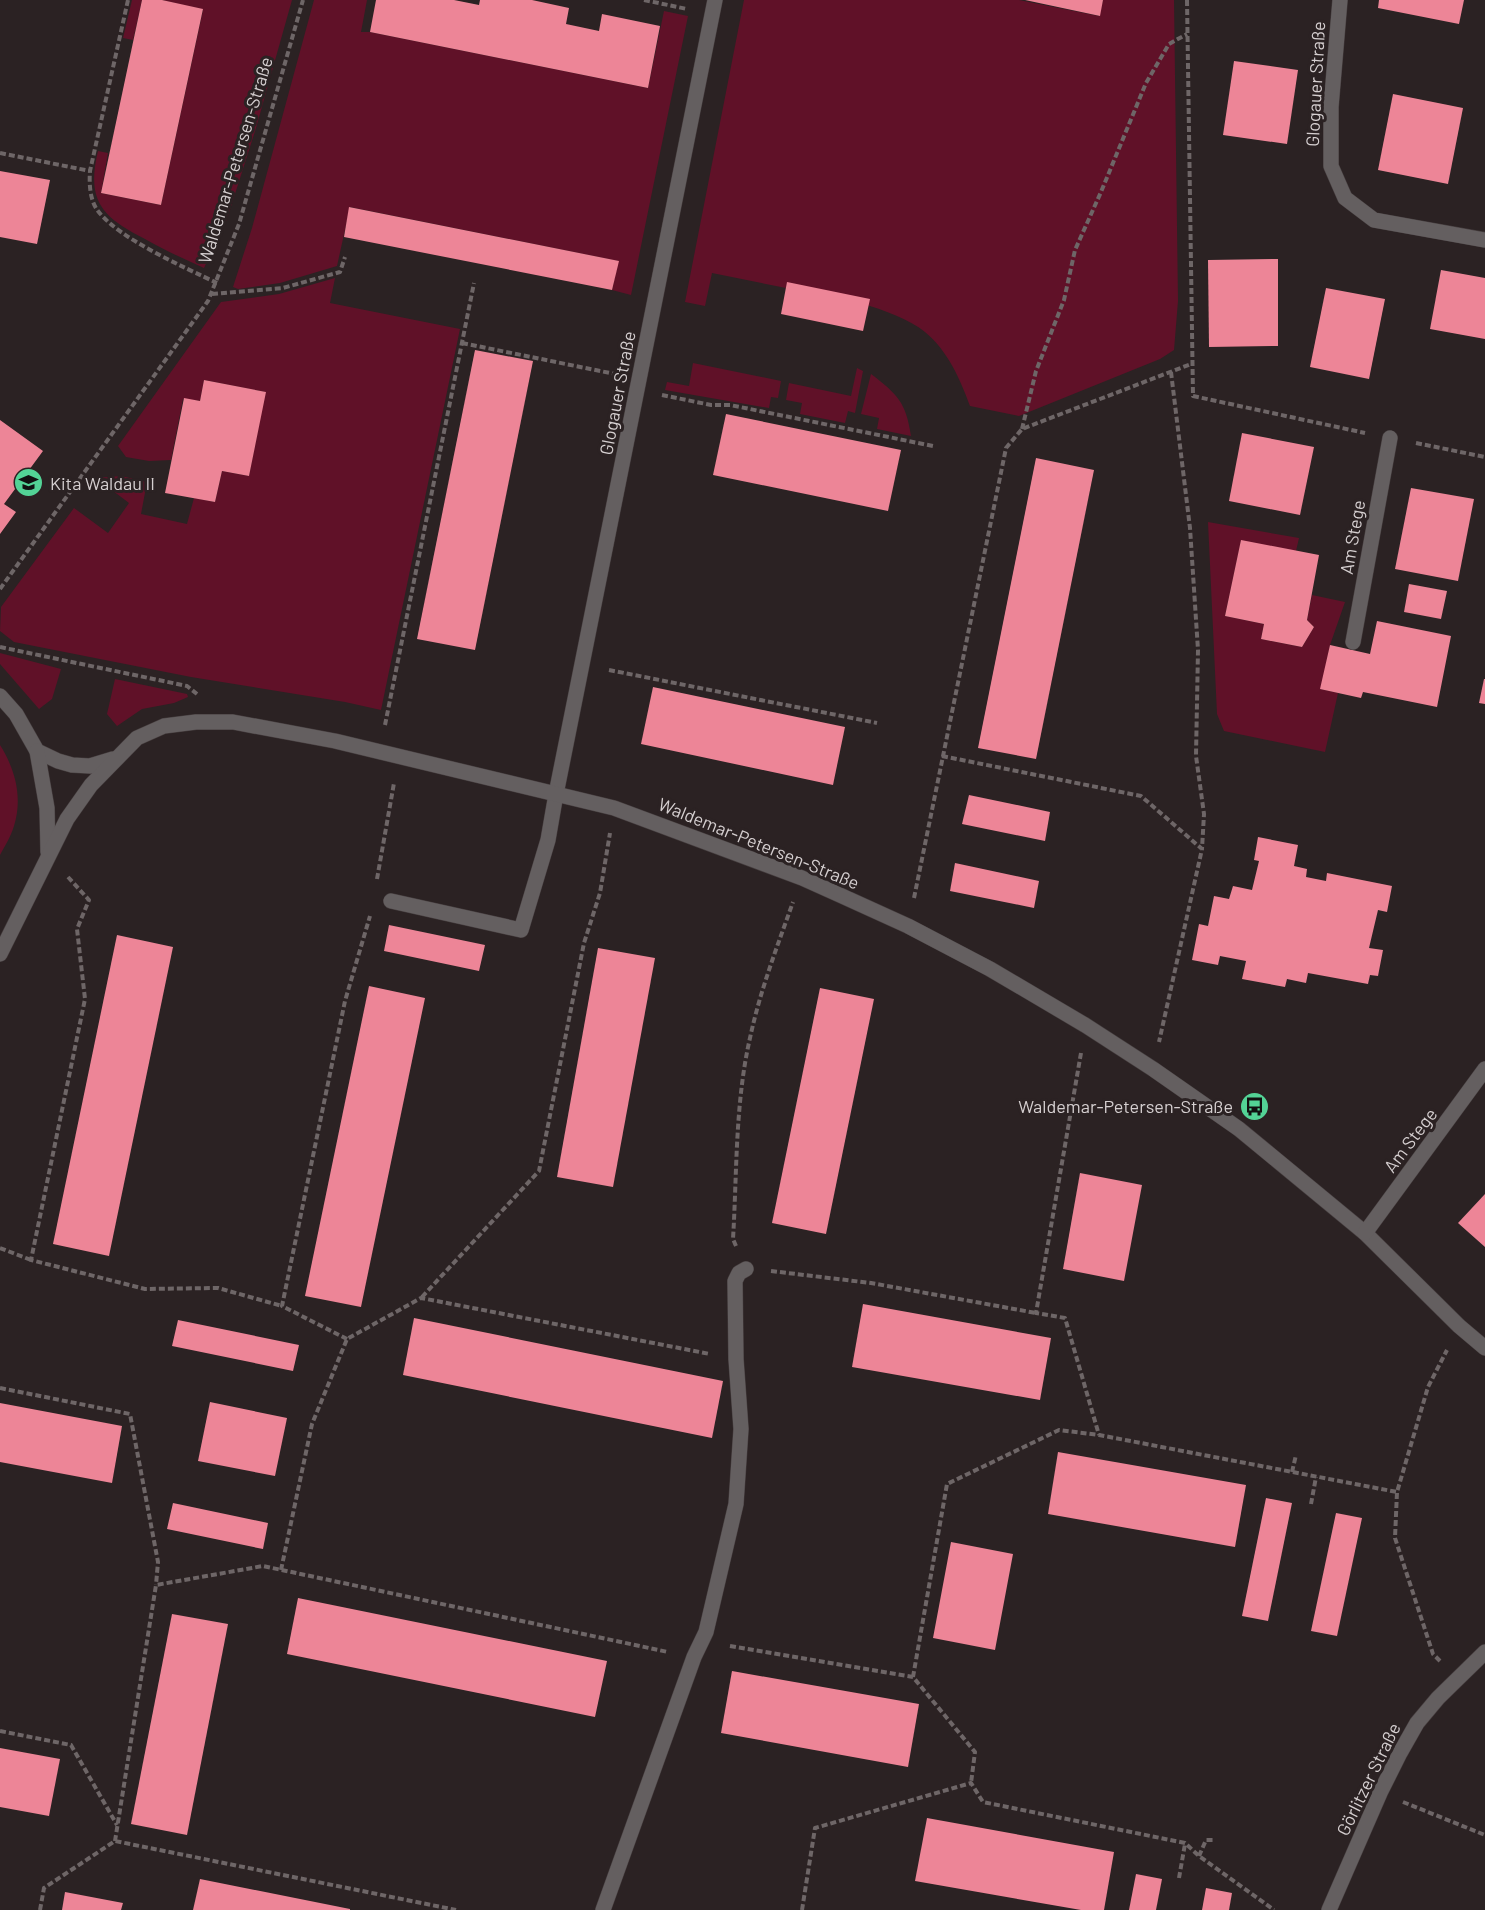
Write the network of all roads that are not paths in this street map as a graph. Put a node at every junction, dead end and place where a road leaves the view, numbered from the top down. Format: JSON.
{"nodes":[{"id":1,"x":1340,"y":0,"type":"edge"},
{"id":2,"x":714,"y":7,"type":"edge"},
{"id":3,"x":1485,"y":240,"type":"edge"},
{"id":4,"x":1390,"y":438,"type":"road end"},
{"id":5,"x":1353,"y":642,"type":"dead end"},
{"id":6,"x":0,"y":696,"type":"edge"},
{"id":7,"x":37,"y":751,"type":"junction"},
{"id":8,"x":116,"y":758,"type":"junction"},
{"id":9,"x":556,"y":794,"type":"junction"},
{"id":10,"x":48,"y":855,"type":"junction"},
{"id":11,"x":391,"y":901,"type":"dead end"},
{"id":12,"x":0,"y":954,"type":"edge"},
{"id":13,"x":1485,"y":1069,"type":"edge"},
{"id":14,"x":1365,"y":1233,"type":"junction"},
{"id":15,"x":746,"y":1269,"type":"road end"},
{"id":16,"x":1485,"y":1348,"type":"edge"},
{"id":17,"x":1485,"y":1652,"type":"edge"},
{"id":18,"x":603,"y":1910,"type":"edge"},
{"id":19,"x":1329,"y":1910,"type":"edge"}],
"edges":[{"from":1,"to":3,"type":"street","name":"Glogauer Straße"},
{"from":2,"to":9,"type":"street","name":"Glogauer Straße"},
{"from":4,"to":5,"type":"street","name":"Am Stege"},
{"from":6,"to":7,"type":"street"},
{"from":7,"to":8,"type":"street","name":"Waldemar-Petersen-Straße"},
{"from":7,"to":10,"type":"street"},
{"from":8,"to":9,"type":"street","name":"Waldemar-Petersen-Straße"},
{"from":8,"to":10,"type":"street"},
{"from":9,"to":11,"type":"street","name":"Glogauer Straße"},
{"from":9,"to":14,"type":"street","name":"Waldemar-Petersen-Straße"},
{"from":10,"to":12,"type":"street"},
{"from":13,"to":14,"type":"street","name":"Am Stege"},
{"from":14,"to":16,"type":"street","name":"Waldemar-Petersen-Straße"},
{"from":15,"to":18,"type":"street"},
{"from":17,"to":19,"type":"street","name":"Görlitzer Straße"}]}
